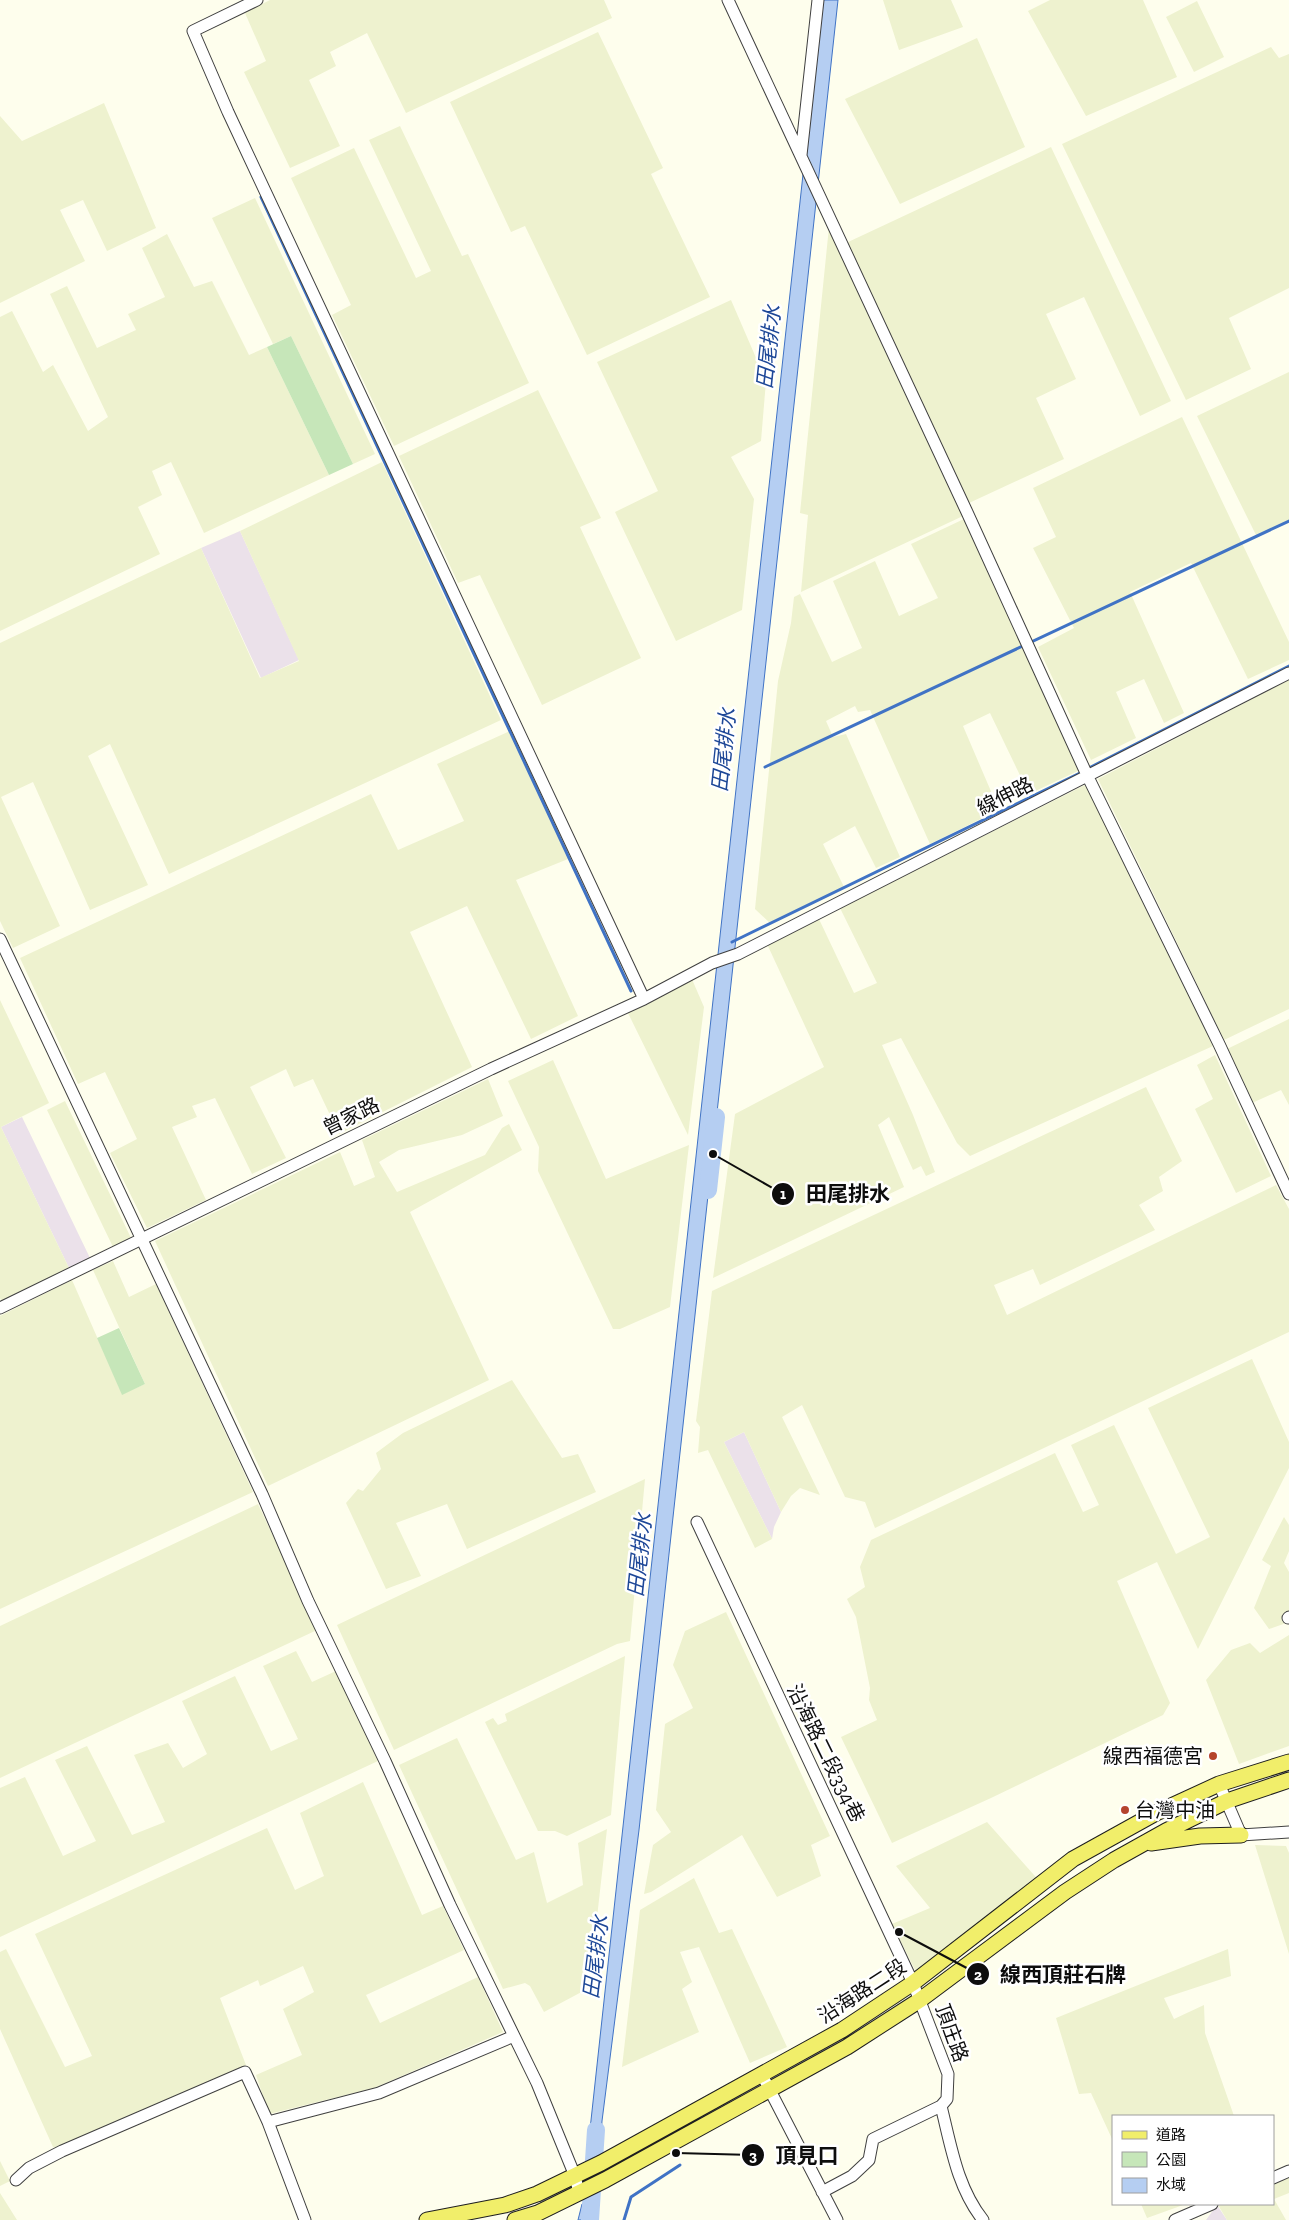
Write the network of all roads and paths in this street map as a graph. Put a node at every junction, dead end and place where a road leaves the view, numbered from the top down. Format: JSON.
{"nodes":[{"id":1,"x":257,"y":0,"type":"edge"},
{"id":2,"x":728,"y":0,"type":"edge"},
{"id":3,"x":818,"y":0,"type":"edge"},
{"id":4,"x":800,"y":156,"type":"junction"},
{"id":5,"x":1289,"y":673,"type":"edge"},
{"id":6,"x":1087,"y":775,"type":"junction"},
{"id":7,"x":0,"y":939,"type":"edge"},
{"id":8,"x":720,"y":960,"type":"joint"},
{"id":9,"x":644,"y":999,"type":"junction"},
{"id":10,"x":1289,"y":1194,"type":"edge"},
{"id":11,"x":140,"y":1240,"type":"junction"},
{"id":12,"x":0,"y":1308,"type":"edge"},
{"id":13,"x":696,"y":1522,"type":"dead end"},
{"id":14,"x":1289,"y":1762,"type":"edge"},
{"id":15,"x":1289,"y":1780,"type":"edge"},
{"id":16,"x":1219,"y":1784,"type":"junction"},
{"id":17,"x":1227,"y":1801,"type":"junction"},
{"id":18,"x":1289,"y":1832,"type":"edge"},
{"id":19,"x":1241,"y":1835,"type":"junction"},
{"id":20,"x":1143,"y":1844,"type":"junction"},
{"id":21,"x":913,"y":1983,"type":"junction"},
{"id":22,"x":920,"y":2000,"type":"junction"},
{"id":23,"x":514,"y":2036,"type":"junction"},
{"id":24,"x":762,"y":2075,"type":"junction"},
{"id":25,"x":770,"y":2091,"type":"junction"},
{"id":26,"x":941,"y":2106,"type":"junction"},
{"id":27,"x":268,"y":2122,"type":"junction"},
{"id":28,"x":1289,"y":2171,"type":"edge"},
{"id":29,"x":575,"y":2176,"type":"junction"},
{"id":30,"x":1274,"y":2178,"type":"edge"},
{"id":31,"x":16,"y":2180,"type":"dead end"},
{"id":32,"x":822,"y":2192,"type":"junction"},
{"id":33,"x":579,"y":2193,"type":"junction"},
{"id":34,"x":1210,"y":2205,"type":"edge"},
{"id":35,"x":305,"y":2220,"type":"edge"},
{"id":36,"x":427,"y":2220,"type":"edge"},
{"id":37,"x":515,"y":2220,"type":"edge"},
{"id":38,"x":837,"y":2220,"type":"edge"},
{"id":39,"x":982,"y":2220,"type":"edge"},
{"id":40,"x":1175,"y":2220,"type":"edge"}],
"edges":[{"from":1,"to":9,"type":"street"},
{"from":2,"to":4,"type":"street"},
{"from":3,"to":4,"type":"street"},
{"from":4,"to":6,"type":"street"},
{"from":5,"to":6,"type":"street","name":"線伸路"},
{"from":6,"to":8,"type":"street","name":"線伸路"},
{"from":6,"to":10,"type":"street"},
{"from":7,"to":11,"type":"street"},
{"from":8,"to":9,"type":"street","name":"曾家路"},
{"from":9,"to":11,"type":"street","name":"曾家路"},
{"from":11,"to":12,"type":"street","name":"曾家路"},
{"from":11,"to":23,"type":"street"},
{"from":13,"to":21,"type":"street","name":"沿海路二段334巷"},
{"from":14,"to":16,"type":"main road","name":"沿海路二段"},
{"from":15,"to":17,"type":"main road","name":"沿海路二段"},
{"from":16,"to":17,"type":"street"},
{"from":16,"to":21,"type":"main road","name":"沿海路二段"},
{"from":17,"to":19,"type":"street"},
{"from":17,"to":20,"type":"main road","name":"沿海路二段"},
{"from":18,"to":19,"type":"street"},
{"from":19,"to":20,"type":"main road"},
{"from":20,"to":22,"type":"main road","name":"沿海路二段"},
{"from":21,"to":22,"type":"street","name":"沿海路二段334巷"},
{"from":21,"to":24,"type":"main road","name":"沿海路二段"},
{"from":22,"to":25,"type":"main road","name":"沿海路二段"},
{"from":22,"to":26,"type":"street","name":"頂庄路"},
{"from":23,"to":27,"type":"street"},
{"from":23,"to":29,"type":"street"},
{"from":24,"to":25,"type":"street"},
{"from":24,"to":29,"type":"main road","name":"沿海路二段"},
{"from":25,"to":32,"type":"street"},
{"from":25,"to":33,"type":"main road","name":"沿海路二段"},
{"from":26,"to":32,"type":"street"},
{"from":26,"to":39,"type":"street"},
{"from":27,"to":31,"type":"street"},
{"from":27,"to":35,"type":"street"},
{"from":28,"to":30,"type":"street"},
{"from":29,"to":33,"type":"street"},
{"from":29,"to":36,"type":"main road"},
{"from":32,"to":38,"type":"street"},
{"from":33,"to":37,"type":"main road"},
{"from":34,"to":40,"type":"street"}]}
